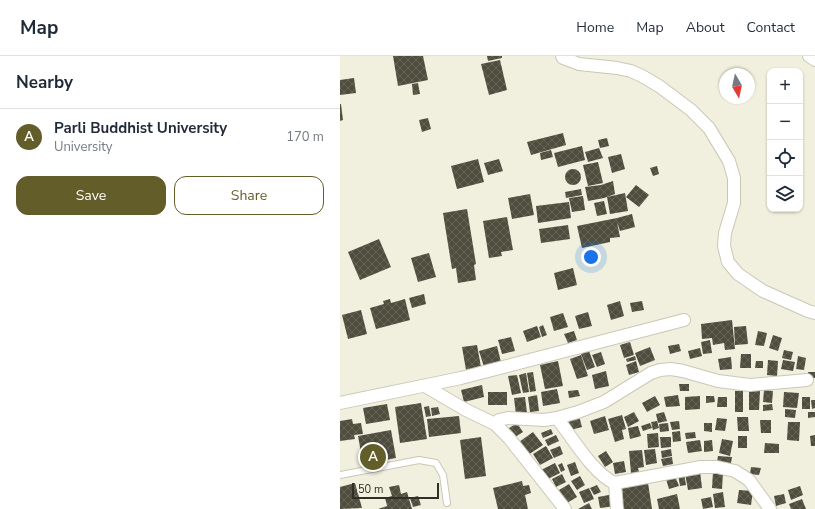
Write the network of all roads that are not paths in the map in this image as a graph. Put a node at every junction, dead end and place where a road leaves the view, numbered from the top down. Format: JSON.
{"nodes":[{"id":1,"x":562,"y":56,"type":"edge"},
{"id":2,"x":809,"y":56,"type":"edge"},
{"id":3,"x":815,"y":60,"type":"edge"},
{"id":4,"x":815,"y":313,"type":"edge"},
{"id":5,"x":684,"y":320,"type":"dead end"},
{"id":6,"x":807,"y":380,"type":"dead end"},
{"id":7,"x":425,"y":386,"type":"junction"},
{"id":8,"x":340,"y":403,"type":"edge"},
{"id":9,"x":557,"y":418,"type":"junction"},
{"id":10,"x":495,"y":424,"type":"junction"},
{"id":11,"x":340,"y":475,"type":"edge"},
{"id":12,"x":615,"y":483,"type":"junction"},
{"id":13,"x":447,"y":503,"type":"dead end"},
{"id":14,"x":566,"y":509,"type":"edge"},
{"id":15,"x":617,"y":509,"type":"edge"},
{"id":16,"x":770,"y":509,"type":"edge"}],
"edges":[{"from":1,"to":4,"type":"street"},
{"from":2,"to":3,"type":"street"},
{"from":5,"to":7,"type":"street"},
{"from":6,"to":9,"type":"street"},
{"from":7,"to":8,"type":"street"},
{"from":7,"to":10,"type":"street"},
{"from":9,"to":10,"type":"street"},
{"from":9,"to":12,"type":"street"},
{"from":10,"to":14,"type":"street"},
{"from":11,"to":13,"type":"lane"},
{"from":12,"to":15,"type":"street"},
{"from":12,"to":16,"type":"street"}]}
